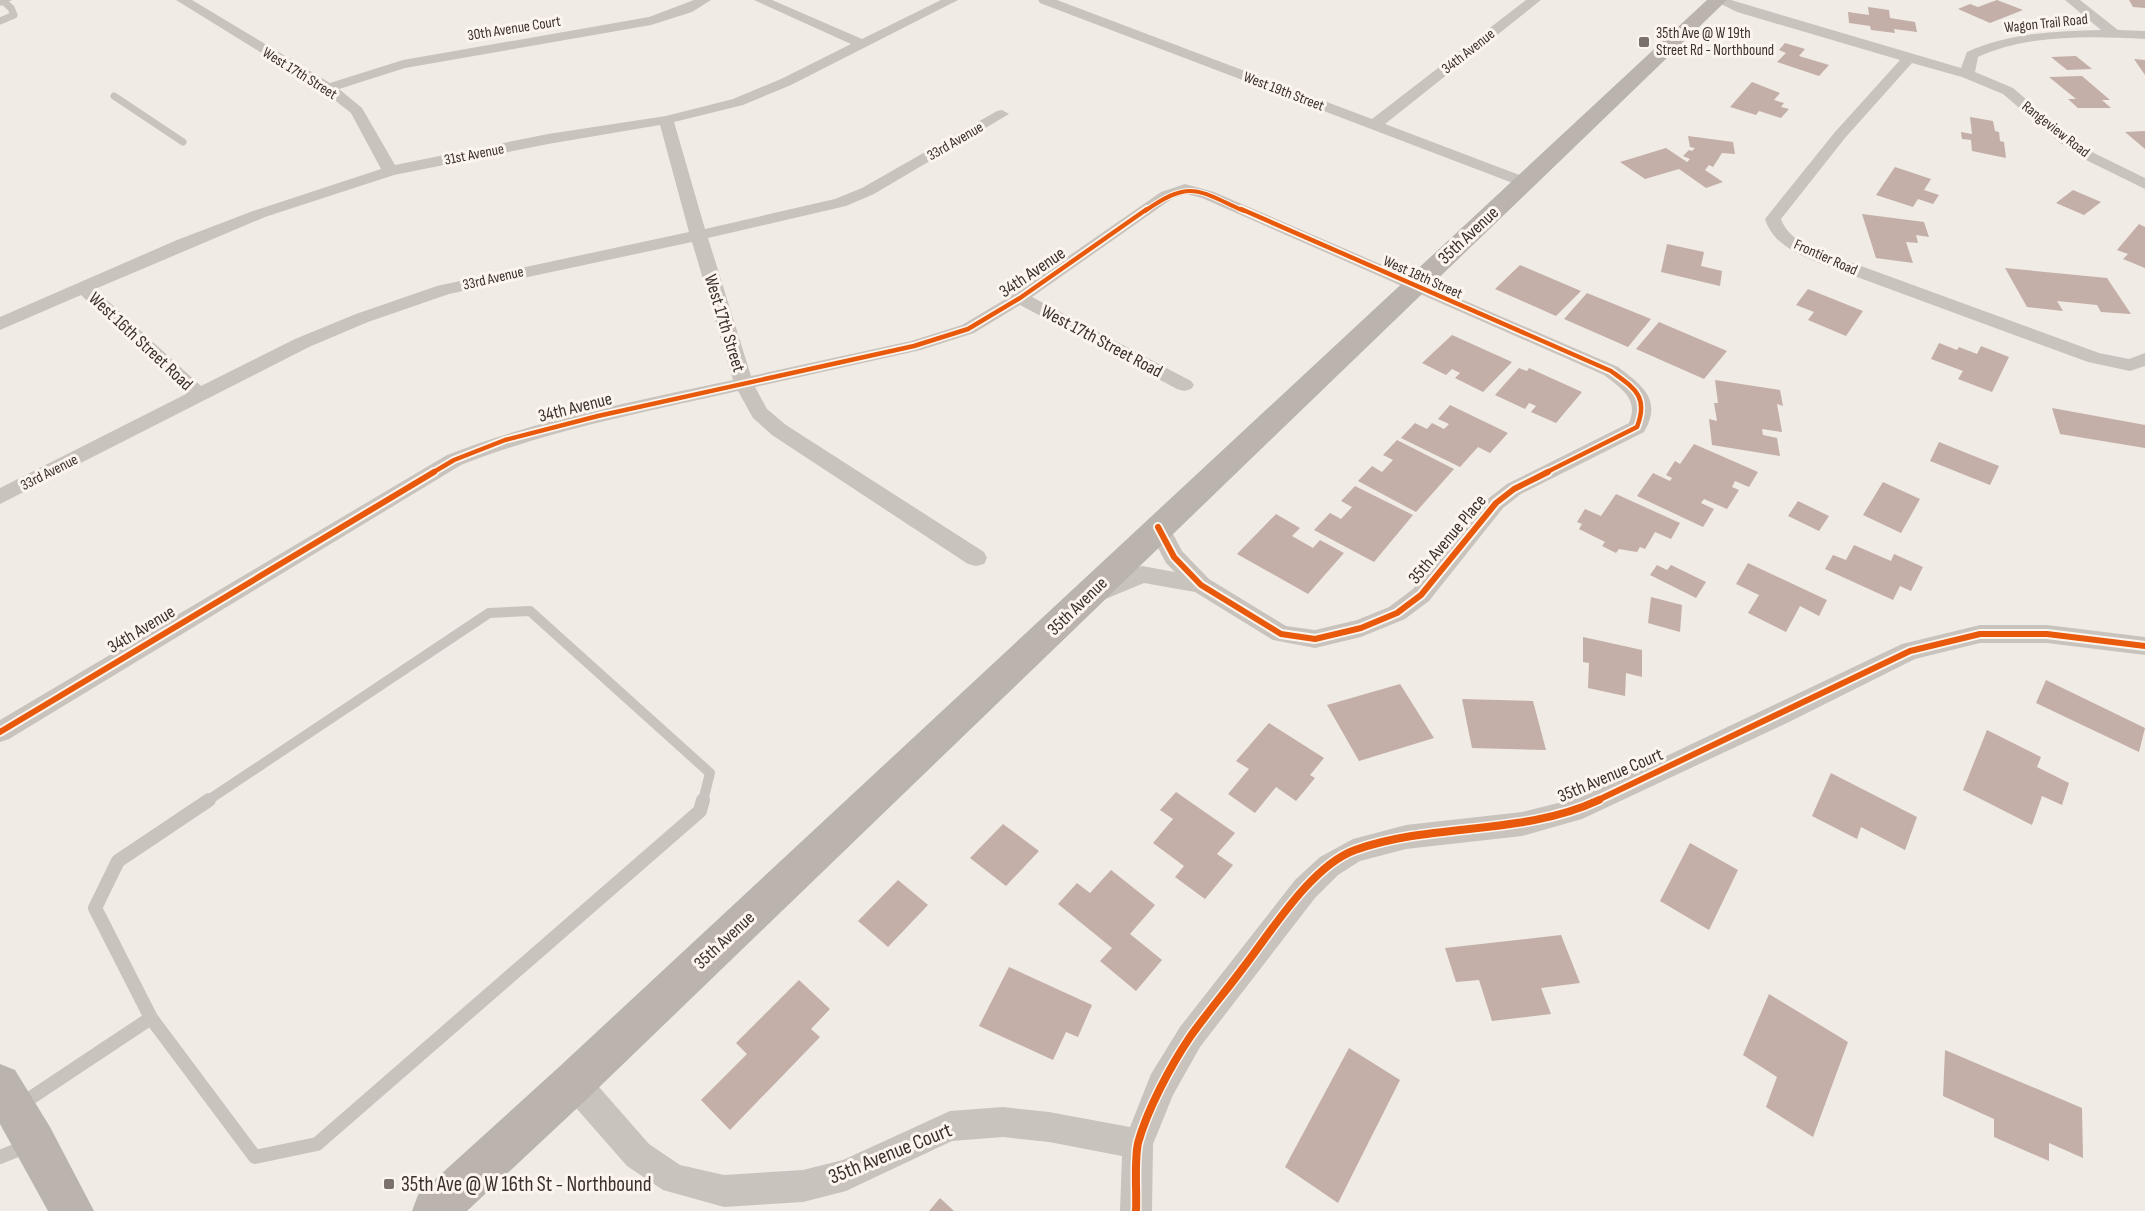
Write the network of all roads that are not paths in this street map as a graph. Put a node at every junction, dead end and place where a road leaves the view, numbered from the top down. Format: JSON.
{"nodes":[{"id":1,"x":183,"y":0,"type":"edge"},
{"id":2,"x":704,"y":0,"type":"edge"},
{"id":3,"x":761,"y":0,"type":"edge"},
{"id":4,"x":951,"y":0,"type":"edge"},
{"id":5,"x":1044,"y":0,"type":"edge"},
{"id":6,"x":1534,"y":0,"type":"edge"},
{"id":7,"x":1719,"y":0,"type":"edge"},
{"id":8,"x":2072,"y":0,"type":"edge"},
{"id":9,"x":3,"y":1,"type":"edge"},
{"id":10,"x":0,"y":21,"type":"edge"},
{"id":11,"x":2113,"y":33,"type":"junction"},
{"id":12,"x":2145,"y":35,"type":"edge"},
{"id":13,"x":861,"y":44,"type":"junction"},
{"id":14,"x":1909,"y":58,"type":"junction"},
{"id":15,"x":1967,"y":74,"type":"junction"},
{"id":16,"x":328,"y":88,"type":"junction"},
{"id":17,"x":114,"y":96,"type":"dead end"},
{"id":18,"x":1002,"y":114,"type":"dead end"},
{"id":19,"x":666,"y":120,"type":"junction"},
{"id":20,"x":1374,"y":125,"type":"junction"},
{"id":21,"x":183,"y":142,"type":"dead end"},
{"id":22,"x":390,"y":171,"type":"junction"},
{"id":23,"x":1524,"y":182,"type":"junction"},
{"id":24,"x":2145,"y":184,"type":"edge"},
{"id":25,"x":1185,"y":189,"type":"joint"},
{"id":26,"x":698,"y":234,"type":"junction"},
{"id":27,"x":1414,"y":286,"type":"junction"},
{"id":28,"x":84,"y":288,"type":"junction"},
{"id":29,"x":1020,"y":298,"type":"junction"},
{"id":30,"x":0,"y":324,"type":"edge"},
{"id":31,"x":2145,"y":359,"type":"edge"},
{"id":32,"x":744,"y":384,"type":"junction"},
{"id":33,"x":1184,"y":385,"type":"dead end"},
{"id":34,"x":199,"y":395,"type":"junction"},
{"id":35,"x":1643,"y":400,"type":"joint"},
{"id":36,"x":0,"y":497,"type":"edge"},
{"id":37,"x":1158,"y":527,"type":"junction"},
{"id":38,"x":976,"y":558,"type":"dead end"},
{"id":39,"x":1201,"y":585,"type":"junction"},
{"id":40,"x":1086,"y":598,"type":"junction"},
{"id":41,"x":2145,"y":646,"type":"edge"},
{"id":42,"x":0,"y":732,"type":"edge"},
{"id":43,"x":151,"y":1018,"type":"junction"},
{"id":44,"x":573,"y":1082,"type":"junction"},
{"id":45,"x":12,"y":1123,"type":"edge"},
{"id":46,"x":1138,"y":1144,"type":"junction"},
{"id":47,"x":72,"y":1211,"type":"edge"},
{"id":48,"x":434,"y":1211,"type":"edge"},
{"id":49,"x":1136,"y":1211,"type":"edge"}],
"edges":[{"from":1,"to":16,"type":"street","name":"West 17th Street"},
{"from":2,"to":16,"type":"street","name":"30th Avenue Court"},
{"from":3,"to":13,"type":"street"},
{"from":4,"to":13,"type":"street","name":"31st Avenue"},
{"from":5,"to":20,"type":"street","name":"West 19th Street"},
{"from":6,"to":20,"type":"street","name":"34th Avenue"},
{"from":7,"to":14,"type":"street"},
{"from":7,"to":23,"type":"main road","name":"35th Avenue"},
{"from":8,"to":11,"type":"street"},
{"from":9,"to":10,"type":"lane"},
{"from":11,"to":12,"type":"street","name":"Wagon Trail Road"},
{"from":11,"to":15,"type":"street","name":"Wagon Trail Road"},
{"from":13,"to":19,"type":"street","name":"31st Avenue"},
{"from":14,"to":15,"type":"street"},
{"from":14,"to":31,"type":"street","name":"Frontier Road"},
{"from":15,"to":24,"type":"street","name":"Rangeview Road"},
{"from":16,"to":22,"type":"street","name":"West 17th Street"},
{"from":17,"to":21,"type":"lane"},
{"from":18,"to":26,"type":"street","name":"33rd Avenue"},
{"from":19,"to":22,"type":"street","name":"31st Avenue"},
{"from":19,"to":26,"type":"street","name":"West 17th Street"},
{"from":20,"to":23,"type":"street","name":"West 19th Street"},
{"from":22,"to":28,"type":"street","name":"31st Avenue"},
{"from":23,"to":27,"type":"main road","name":"35th Avenue"},
{"from":25,"to":27,"type":"street","name":"West 18th Street"},
{"from":25,"to":29,"type":"street","name":"34th Avenue"},
{"from":26,"to":32,"type":"street","name":"West 17th Street"},
{"from":26,"to":34,"type":"street","name":"33rd Avenue"},
{"from":27,"to":35,"type":"street","name":"West 18th Street"},
{"from":27,"to":37,"type":"main road","name":"35th Avenue"},
{"from":28,"to":30,"type":"street","name":"31st Avenue"},
{"from":28,"to":34,"type":"street","name":"West 16th Street Road"},
{"from":29,"to":32,"type":"street","name":"34th Avenue"},
{"from":29,"to":33,"type":"street","name":"West 17th Street Road"},
{"from":32,"to":38,"type":"street","name":"West 17th Street"},
{"from":32,"to":42,"type":"street","name":"34th Avenue"},
{"from":34,"to":36,"type":"street","name":"33rd Avenue"},
{"from":35,"to":39,"type":"street","name":"35th Avenue Place"},
{"from":37,"to":39,"type":"street"},
{"from":37,"to":40,"type":"main road","name":"35th Avenue"},
{"from":39,"to":40,"type":"street"},
{"from":40,"to":44,"type":"main road","name":"35th Avenue"},
{"from":41,"to":46,"type":"street","name":"35th Avenue Court"},
{"from":43,"to":43,"type":"lane"},
{"from":43,"to":45,"type":"lane"},
{"from":44,"to":46,"type":"street","name":"35th Avenue Court"},
{"from":44,"to":48,"type":"main road","name":"35th Avenue"},
{"from":45,"to":47,"type":"main road"},
{"from":46,"to":49,"type":"street","name":"35th Avenue Court"}]}
